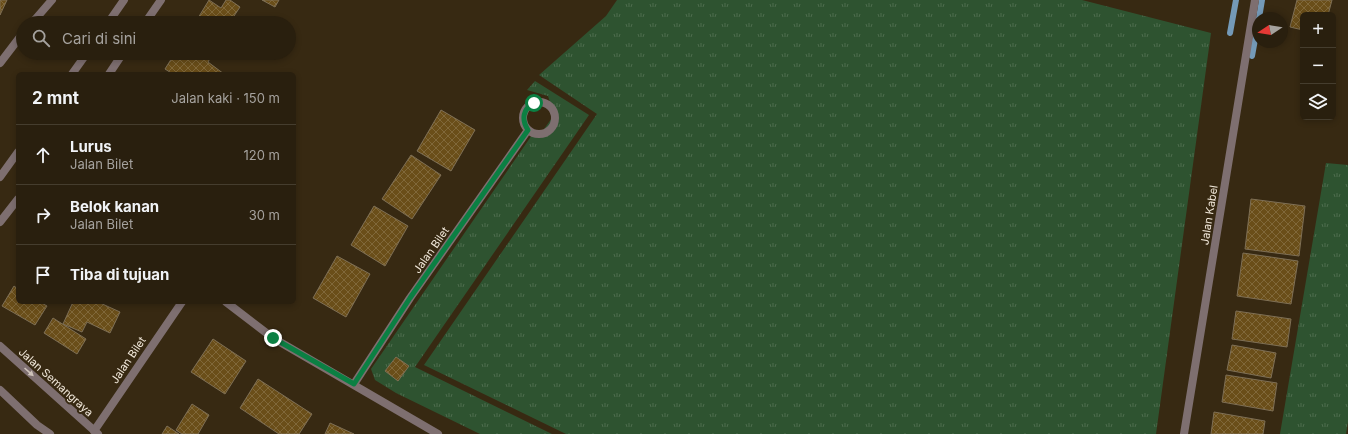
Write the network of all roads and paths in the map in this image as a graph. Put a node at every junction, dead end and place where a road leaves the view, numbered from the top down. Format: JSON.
{"nodes":[{"id":1,"x":52,"y":0,"type":"edge"},
{"id":2,"x":124,"y":0,"type":"edge"},
{"id":3,"x":161,"y":0,"type":"edge"},
{"id":4,"x":1255,"y":0,"type":"edge"},
{"id":5,"x":38,"y":16,"type":"edge"},
{"id":6,"x":113,"y":16,"type":"edge"},
{"id":7,"x":150,"y":16,"type":"edge"},
{"id":8,"x":16,"y":42,"type":"edge"},
{"id":9,"x":82,"y":60,"type":"edge"},
{"id":10,"x":118,"y":60,"type":"edge"},
{"id":11,"x":0,"y":63,"type":"edge"},
{"id":12,"x":73,"y":72,"type":"edge"},
{"id":13,"x":109,"y":72,"type":"edge"},
{"id":14,"x":528,"y":130,"type":"dead end"},
{"id":15,"x":16,"y":155,"type":"edge"},
{"id":16,"x":0,"y":177,"type":"edge"},
{"id":17,"x":16,"y":202,"type":"edge"},
{"id":18,"x":0,"y":222,"type":"edge"},
{"id":19,"x":181,"y":304,"type":"edge"},
{"id":20,"x":229,"y":304,"type":"edge"},
{"id":21,"x":0,"y":346,"type":"edge"},
{"id":22,"x":354,"y":384,"type":"junction"},
{"id":23,"x":0,"y":390,"type":"edge"},
{"id":24,"x":96,"y":433,"type":"edge"},
{"id":25,"x":50,"y":434,"type":"edge"},
{"id":26,"x":438,"y":434,"type":"edge"},
{"id":27,"x":1184,"y":434,"type":"edge"}],
"edges":[{"from":1,"to":5,"type":"street"},
{"from":2,"to":6,"type":"street"},
{"from":3,"to":7,"type":"street"},
{"from":4,"to":27,"type":"street","name":"Jalan Kabel"},
{"from":8,"to":11,"type":"street"},
{"from":9,"to":12,"type":"street"},
{"from":10,"to":13,"type":"street"},
{"from":14,"to":22,"type":"street","name":"Jalan Bilet"},
{"from":15,"to":16,"type":"street"},
{"from":17,"to":18,"type":"street"},
{"from":19,"to":24,"type":"street","name":"Jalan Bilet"},
{"from":20,"to":22,"type":"street"},
{"from":21,"to":24,"type":"street","name":"Jalan Semangraya","one_way":true},
{"from":22,"to":26,"type":"street"},
{"from":23,"to":25,"type":"street"}]}
